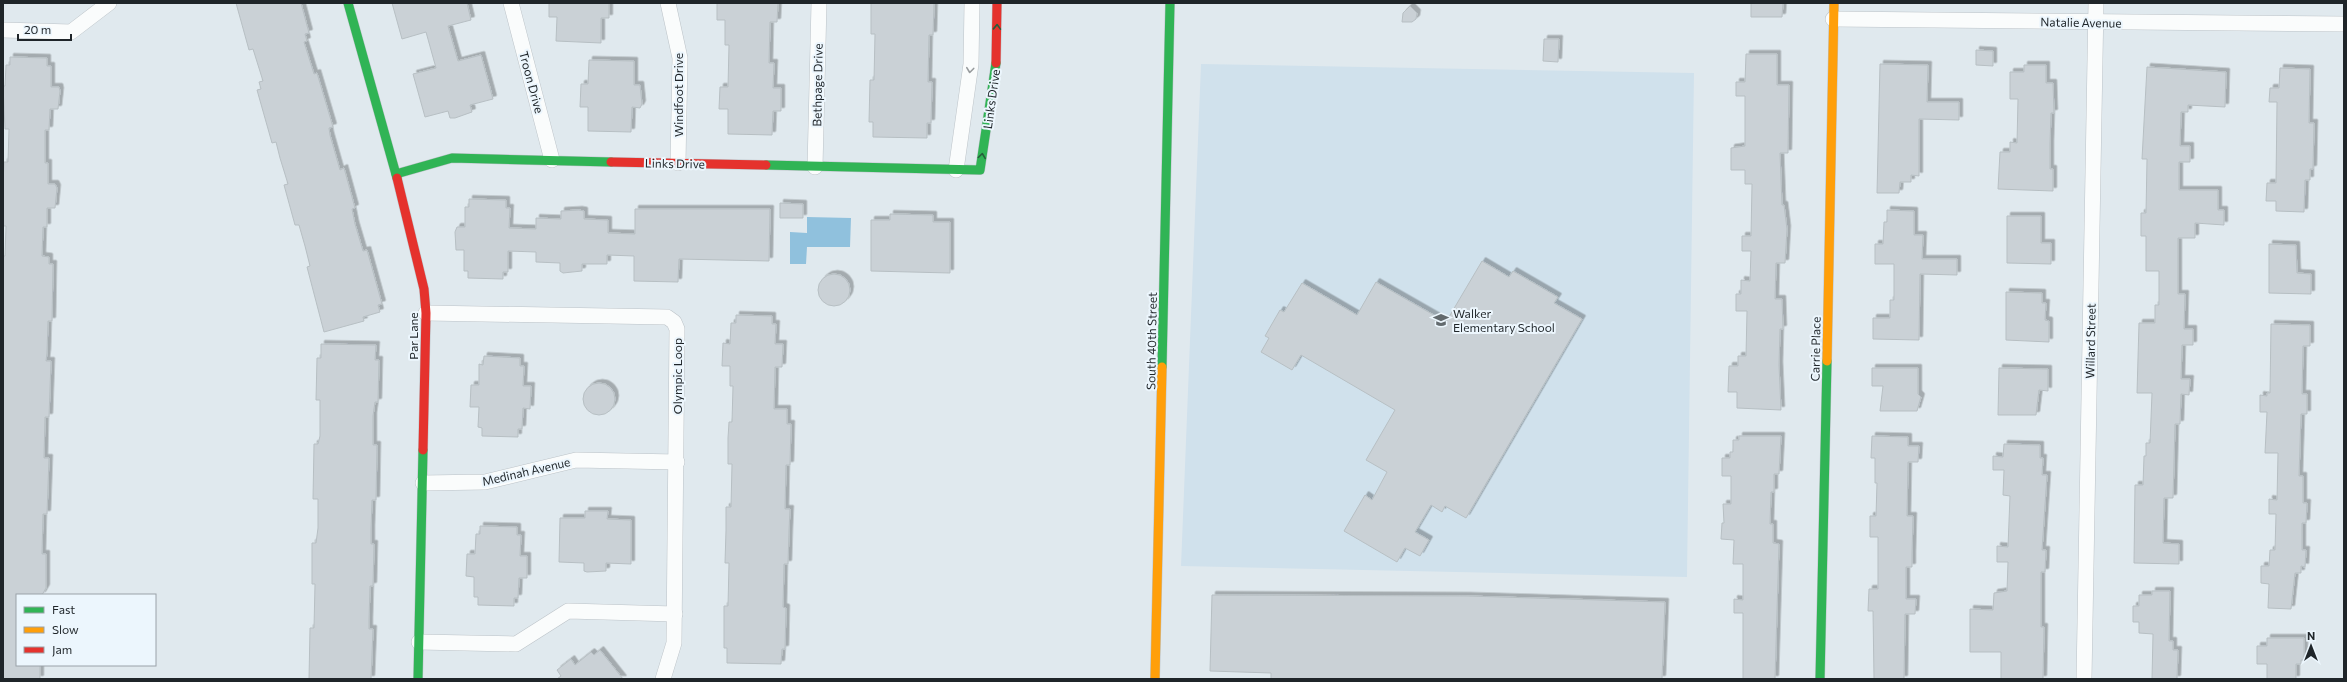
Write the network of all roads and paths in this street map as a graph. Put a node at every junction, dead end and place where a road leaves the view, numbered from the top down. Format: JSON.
{"nodes":[{"id":1,"x":110,"y":3,"type":"edge"},
{"id":2,"x":348,"y":3,"type":"edge"},
{"id":3,"x":511,"y":3,"type":"edge"},
{"id":4,"x":668,"y":3,"type":"edge"},
{"id":5,"x":819,"y":3,"type":"edge"},
{"id":6,"x":972,"y":3,"type":"edge"},
{"id":7,"x":997,"y":3,"type":"edge"},
{"id":8,"x":1170,"y":3,"type":"edge"},
{"id":9,"x":1834,"y":3,"type":"edge"},
{"id":10,"x":2096,"y":3,"type":"edge"},
{"id":11,"x":1833,"y":19,"type":"junction"},
{"id":12,"x":2096,"y":22,"type":"junction"},
{"id":13,"x":2344,"y":24,"type":"edge"},
{"id":14,"x":3,"y":30,"type":"edge"},
{"id":15,"x":552,"y":160,"type":"junction"},
{"id":16,"x":678,"y":163,"type":"junction"},
{"id":17,"x":815,"y":167,"type":"junction"},
{"id":18,"x":956,"y":170,"type":"junction"},
{"id":19,"x":396,"y":174,"type":"junction"},
{"id":20,"x":426,"y":313,"type":"junction"},
{"id":21,"x":677,"y":462,"type":"junction"},
{"id":22,"x":423,"y":483,"type":"junction"},
{"id":23,"x":675,"y":614,"type":"junction"},
{"id":24,"x":419,"y":642,"type":"junction"},
{"id":25,"x":418,"y":679,"type":"edge"},
{"id":26,"x":663,"y":679,"type":"edge"},
{"id":27,"x":1155,"y":679,"type":"edge"},
{"id":28,"x":1820,"y":679,"type":"edge"},
{"id":29,"x":2084,"y":679,"type":"edge"}],
"edges":[{"from":1,"to":14,"type":"street"},
{"from":2,"to":19,"type":"street","name":"Par Lane"},
{"from":3,"to":15,"type":"street","name":"Troon Drive"},
{"from":4,"to":16,"type":"street","name":"Windfoot Drive"},
{"from":5,"to":17,"type":"street","name":"Bethpage Drive"},
{"from":6,"to":18,"type":"street","name":"Links Drive","one_way":true},
{"from":18,"to":7,"type":"street","name":"Links Drive","one_way":true},
{"from":8,"to":27,"type":"street","name":"South 40th Street"},
{"from":9,"to":11,"type":"street"},
{"from":10,"to":12,"type":"street","name":"Willard Street"},
{"from":11,"to":12,"type":"street","name":"Natalie Avenue"},
{"from":11,"to":28,"type":"street","name":"Carrie Place"},
{"from":12,"to":13,"type":"street","name":"Natalie Avenue"},
{"from":12,"to":29,"type":"street","name":"Willard Street"},
{"from":15,"to":16,"type":"street","name":"Links Drive"},
{"from":15,"to":19,"type":"street","name":"Links Drive"},
{"from":16,"to":17,"type":"street","name":"Links Drive"},
{"from":17,"to":18,"type":"street","name":"Links Drive"},
{"from":19,"to":20,"type":"street","name":"Par Lane"},
{"from":20,"to":21,"type":"street","name":"Olympic Loop"},
{"from":20,"to":22,"type":"street","name":"Par Lane"},
{"from":21,"to":22,"type":"street","name":"Medinah Avenue"},
{"from":21,"to":23,"type":"street","name":"Olympic Loop"},
{"from":22,"to":24,"type":"street","name":"Par Lane"},
{"from":23,"to":24,"type":"street"},
{"from":23,"to":26,"type":"street","name":"Olympic Loop"},
{"from":24,"to":25,"type":"street","name":"Par Lane"}]}
